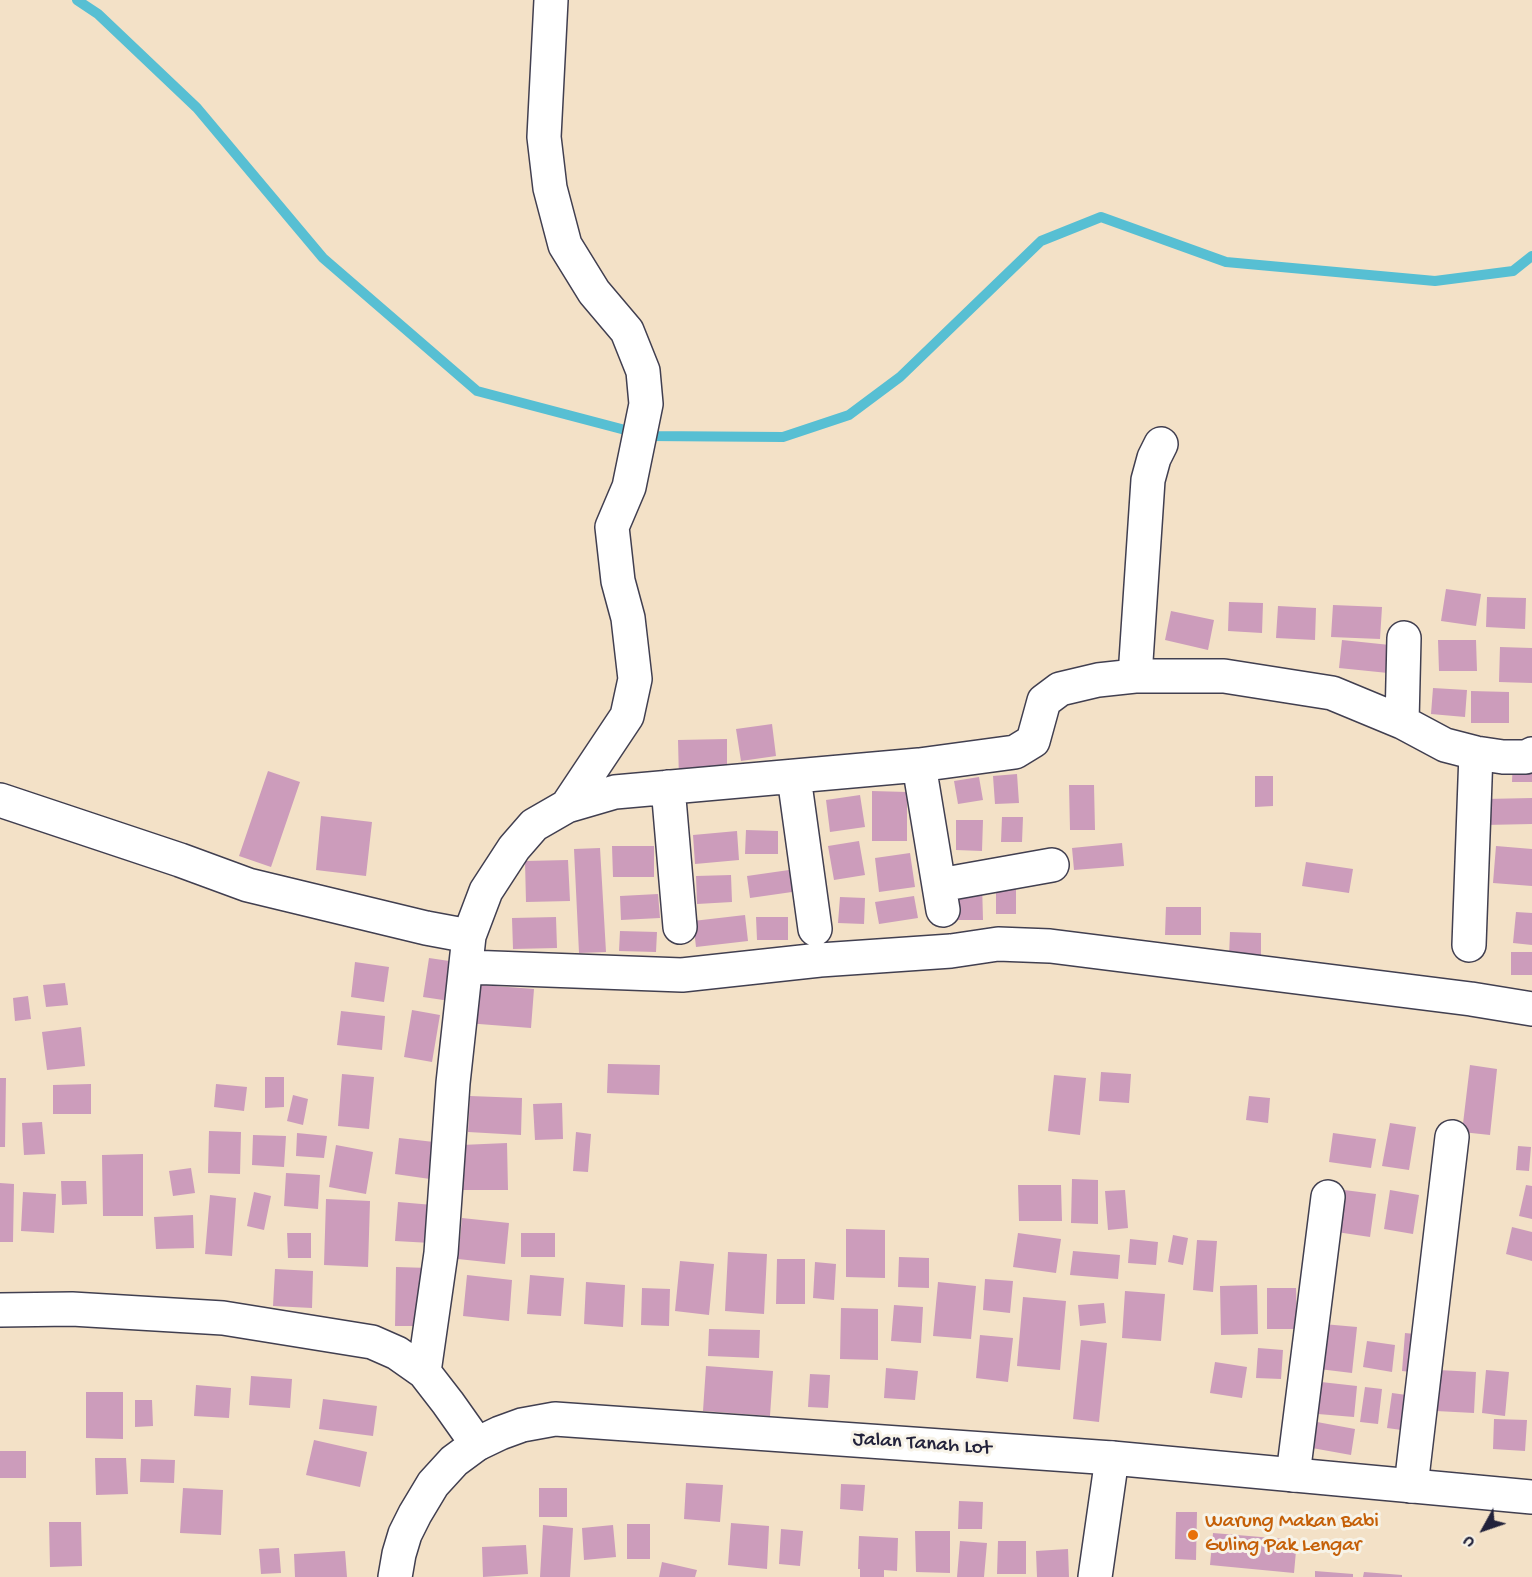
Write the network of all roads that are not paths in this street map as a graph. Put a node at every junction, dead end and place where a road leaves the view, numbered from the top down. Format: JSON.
{"nodes":[{"id":1,"x":551,"y":0,"type":"edge"},
{"id":2,"x":1161,"y":444,"type":"dead end"},
{"id":3,"x":1404,"y":638,"type":"dead end"},
{"id":4,"x":1135,"y":676,"type":"junction"},
{"id":5,"x":1402,"y":722,"type":"junction"},
{"id":6,"x":1476,"y":753,"type":"junction"},
{"id":7,"x":1532,"y":754,"type":"edge"},
{"id":8,"x":920,"y":765,"type":"junction"},
{"id":9,"x":794,"y":777,"type":"junction"},
{"id":10,"x":668,"y":787,"type":"junction"},
{"id":11,"x":0,"y":800,"type":"edge"},
{"id":12,"x":567,"y":806,"type":"junction"},
{"id":13,"x":1052,"y":865,"type":"dead end"},
{"id":14,"x":680,"y":927,"type":"dead end"},
{"id":15,"x":815,"y":929,"type":"dead end"},
{"id":16,"x":1469,"y":945,"type":"dead end"},
{"id":17,"x":468,"y":952,"type":"junction"},
{"id":18,"x":1532,"y":1009,"type":"edge"},
{"id":19,"x":1452,"y":1137,"type":"dead end"},
{"id":20,"x":1328,"y":1197,"type":"dead end"},
{"id":21,"x":0,"y":1310,"type":"edge"},
{"id":22,"x":424,"y":1372,"type":"junction"},
{"id":23,"x":477,"y":1444,"type":"junction"},
{"id":24,"x":1112,"y":1458,"type":"junction"},
{"id":25,"x":1293,"y":1475,"type":"junction"},
{"id":26,"x":1411,"y":1486,"type":"junction"},
{"id":27,"x":1532,"y":1497,"type":"edge"},
{"id":28,"x":395,"y":1577,"type":"edge"},
{"id":29,"x":1095,"y":1577,"type":"edge"}],
"edges":[{"from":1,"to":12,"type":"street"},
{"from":2,"to":4,"type":"street"},
{"from":3,"to":5,"type":"street"},
{"from":4,"to":5,"type":"street"},
{"from":4,"to":8,"type":"street"},
{"from":5,"to":6,"type":"street"},
{"from":6,"to":7,"type":"street"},
{"from":6,"to":16,"type":"street"},
{"from":8,"to":9,"type":"street"},
{"from":8,"to":13,"type":"street"},
{"from":9,"to":10,"type":"street"},
{"from":9,"to":15,"type":"street"},
{"from":10,"to":12,"type":"street"},
{"from":10,"to":14,"type":"street"},
{"from":11,"to":17,"type":"street"},
{"from":12,"to":17,"type":"street"},
{"from":17,"to":18,"type":"street"},
{"from":17,"to":22,"type":"street"},
{"from":19,"to":26,"type":"street"},
{"from":20,"to":25,"type":"street"},
{"from":21,"to":22,"type":"street"},
{"from":22,"to":23,"type":"street"},
{"from":23,"to":24,"type":"street","name":"Jalan Tanah Lot"},
{"from":23,"to":28,"type":"street","name":"Jalan Tanah Lot"},
{"from":24,"to":25,"type":"street","name":"Jalan Tanah Lot"},
{"from":24,"to":29,"type":"street"},
{"from":25,"to":26,"type":"street","name":"Jalan Tanah Lot"},
{"from":26,"to":27,"type":"street","name":"Jalan Tanah Lot"}]}
